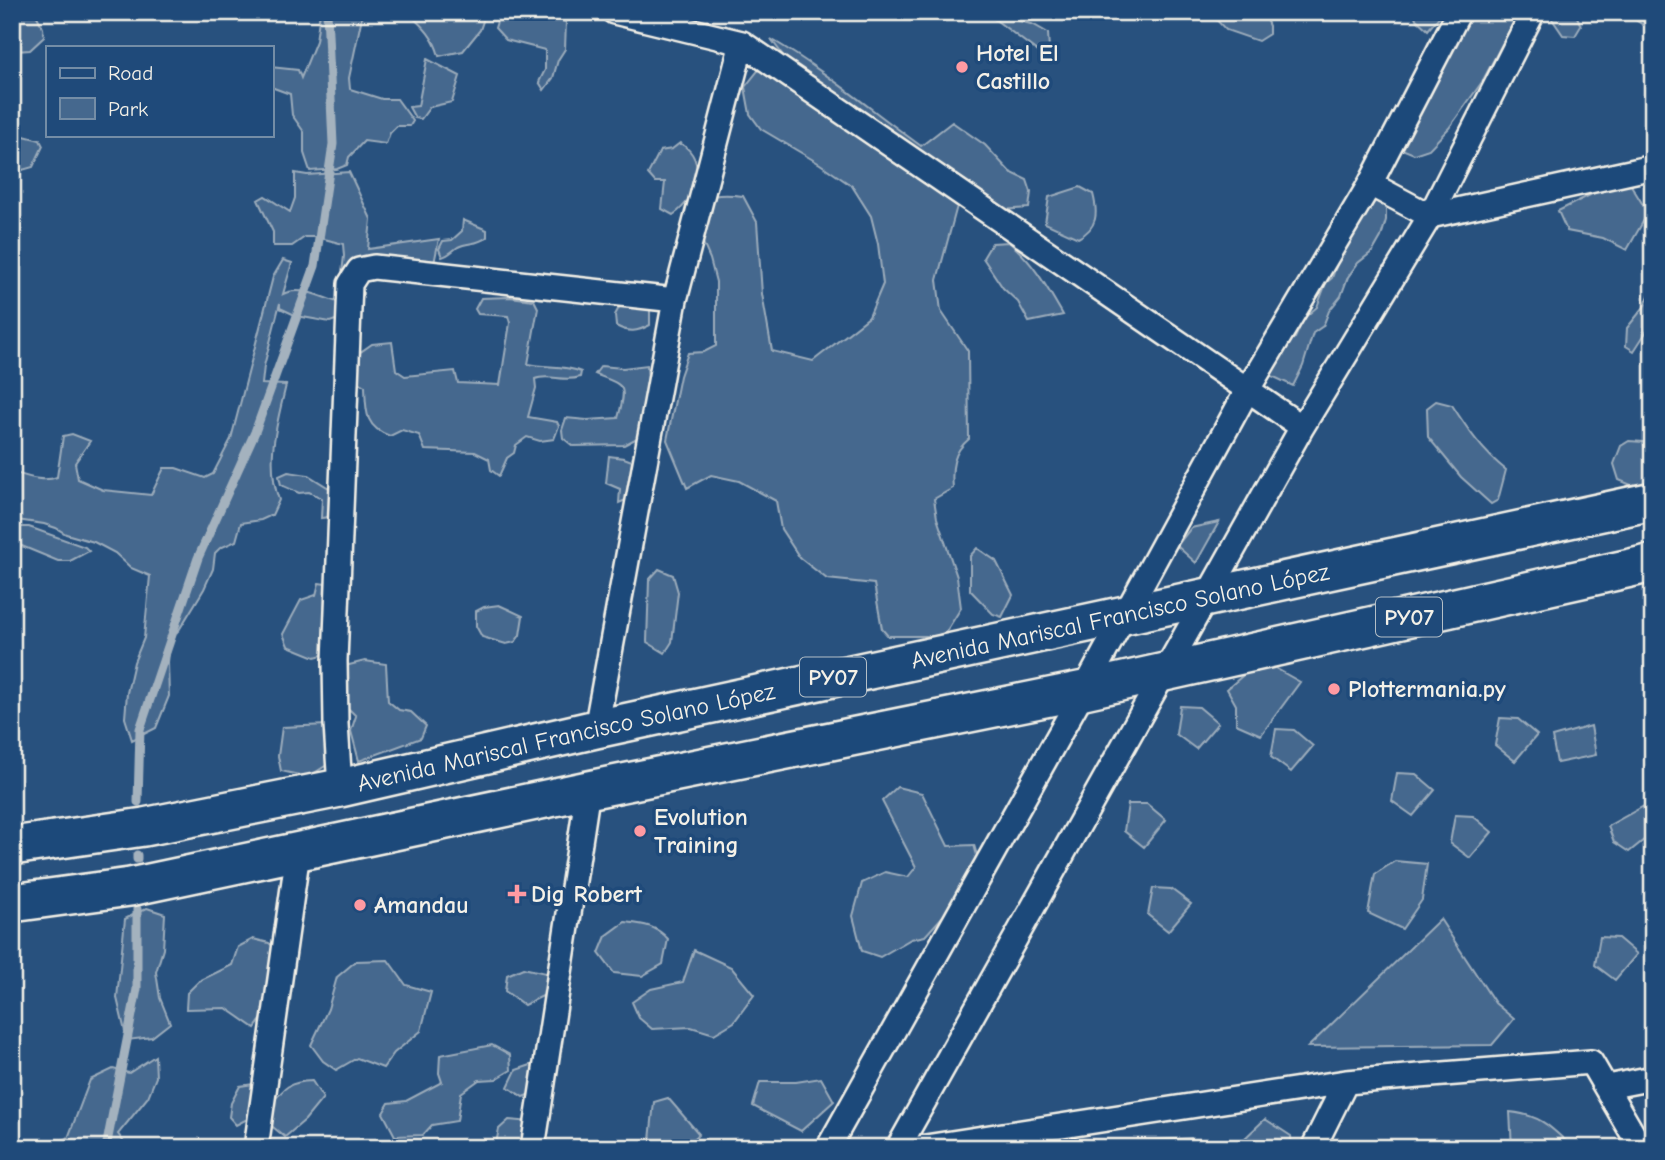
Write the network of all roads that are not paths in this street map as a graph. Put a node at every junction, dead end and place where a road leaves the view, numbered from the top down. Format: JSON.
{"nodes":[{"id":1,"x":614,"y":12,"type":"edge"},
{"id":2,"x":1459,"y":12,"type":"edge"},
{"id":3,"x":1533,"y":12,"type":"edge"},
{"id":4,"x":742,"y":43,"type":"junction"},
{"id":5,"x":1653,"y":167,"type":"edge"},
{"id":6,"x":1370,"y":184,"type":"junction"},
{"id":7,"x":1430,"y":216,"type":"junction"},
{"id":8,"x":675,"y":300,"type":"junction"},
{"id":9,"x":1248,"y":388,"type":"junction"},
{"id":10,"x":1302,"y":426,"type":"junction"},
{"id":11,"x":1653,"y":501,"type":"edge"},
{"id":12,"x":1653,"y":563,"type":"edge"},
{"id":13,"x":1206,"y":599,"type":"junction"},
{"id":14,"x":1126,"y":614,"type":"junction"},
{"id":15,"x":1165,"y":671,"type":"junction"},
{"id":16,"x":1084,"y":691,"type":"junction"},
{"id":17,"x":596,"y":729,"type":"junction"},
{"id":18,"x":340,"y":788,"type":"junction"},
{"id":19,"x":588,"y":790,"type":"junction"},
{"id":20,"x":12,"y":846,"type":"edge"},
{"id":21,"x":298,"y":852,"type":"junction"},
{"id":22,"x":12,"y":903,"type":"edge"},
{"id":23,"x":1653,"y":1077,"type":"edge"},
{"id":24,"x":1346,"y":1082,"type":"junction"},
{"id":25,"x":1607,"y":1087,"type":"junction"},
{"id":26,"x":256,"y":1148,"type":"edge"},
{"id":27,"x":533,"y":1148,"type":"edge"},
{"id":28,"x":828,"y":1148,"type":"edge"},
{"id":29,"x":898,"y":1148,"type":"edge"},
{"id":30,"x":919,"y":1148,"type":"edge"},
{"id":31,"x":1313,"y":1148,"type":"edge"},
{"id":32,"x":1641,"y":1148,"type":"edge"}],
"edges":[{"from":1,"to":4,"type":"street"},
{"from":2,"to":6,"type":"street"},
{"from":3,"to":7,"type":"street"},
{"from":4,"to":8,"type":"street"},
{"from":4,"to":9,"type":"street"},
{"from":5,"to":7,"type":"street"},
{"from":6,"to":7,"type":"street"},
{"from":6,"to":9,"type":"street"},
{"from":7,"to":10,"type":"street"},
{"from":8,"to":17,"type":"street"},
{"from":8,"to":18,"type":"street"},
{"from":9,"to":10,"type":"street"},
{"from":9,"to":14,"type":"street"},
{"from":10,"to":13,"type":"street"},
{"from":11,"to":13,"type":"main road","name":"Avenida Mariscal Francisco Solano López","number":"PY07"},
{"from":12,"to":15,"type":"main road","number":"PY07"},
{"from":13,"to":14,"type":"main road","name":"Avenida Mariscal Francisco Solano López","number":"PY07"},
{"from":13,"to":15,"type":"street"},
{"from":14,"to":16,"type":"street"},
{"from":14,"to":17,"type":"main road","name":"Avenida Mariscal Francisco Solano López","number":"PY07"},
{"from":15,"to":16,"type":"main road","number":"PY07"},
{"from":15,"to":29,"type":"street"},
{"from":16,"to":19,"type":"main road","number":"PY07"},
{"from":16,"to":28,"type":"street"},
{"from":17,"to":18,"type":"main road","name":"Avenida Mariscal Francisco Solano López","number":"PY07"},
{"from":18,"to":20,"type":"main road","name":"Avenida Mariscal Francisco Solano López","number":"PY07"},
{"from":19,"to":21,"type":"main road","number":"PY07"},
{"from":19,"to":27,"type":"street"},
{"from":21,"to":22,"type":"main road","number":"PY07"},
{"from":21,"to":26,"type":"street"},
{"from":23,"to":25,"type":"street"},
{"from":24,"to":25,"type":"street"},
{"from":24,"to":30,"type":"street"},
{"from":24,"to":31,"type":"street"},
{"from":25,"to":32,"type":"street"}]}
